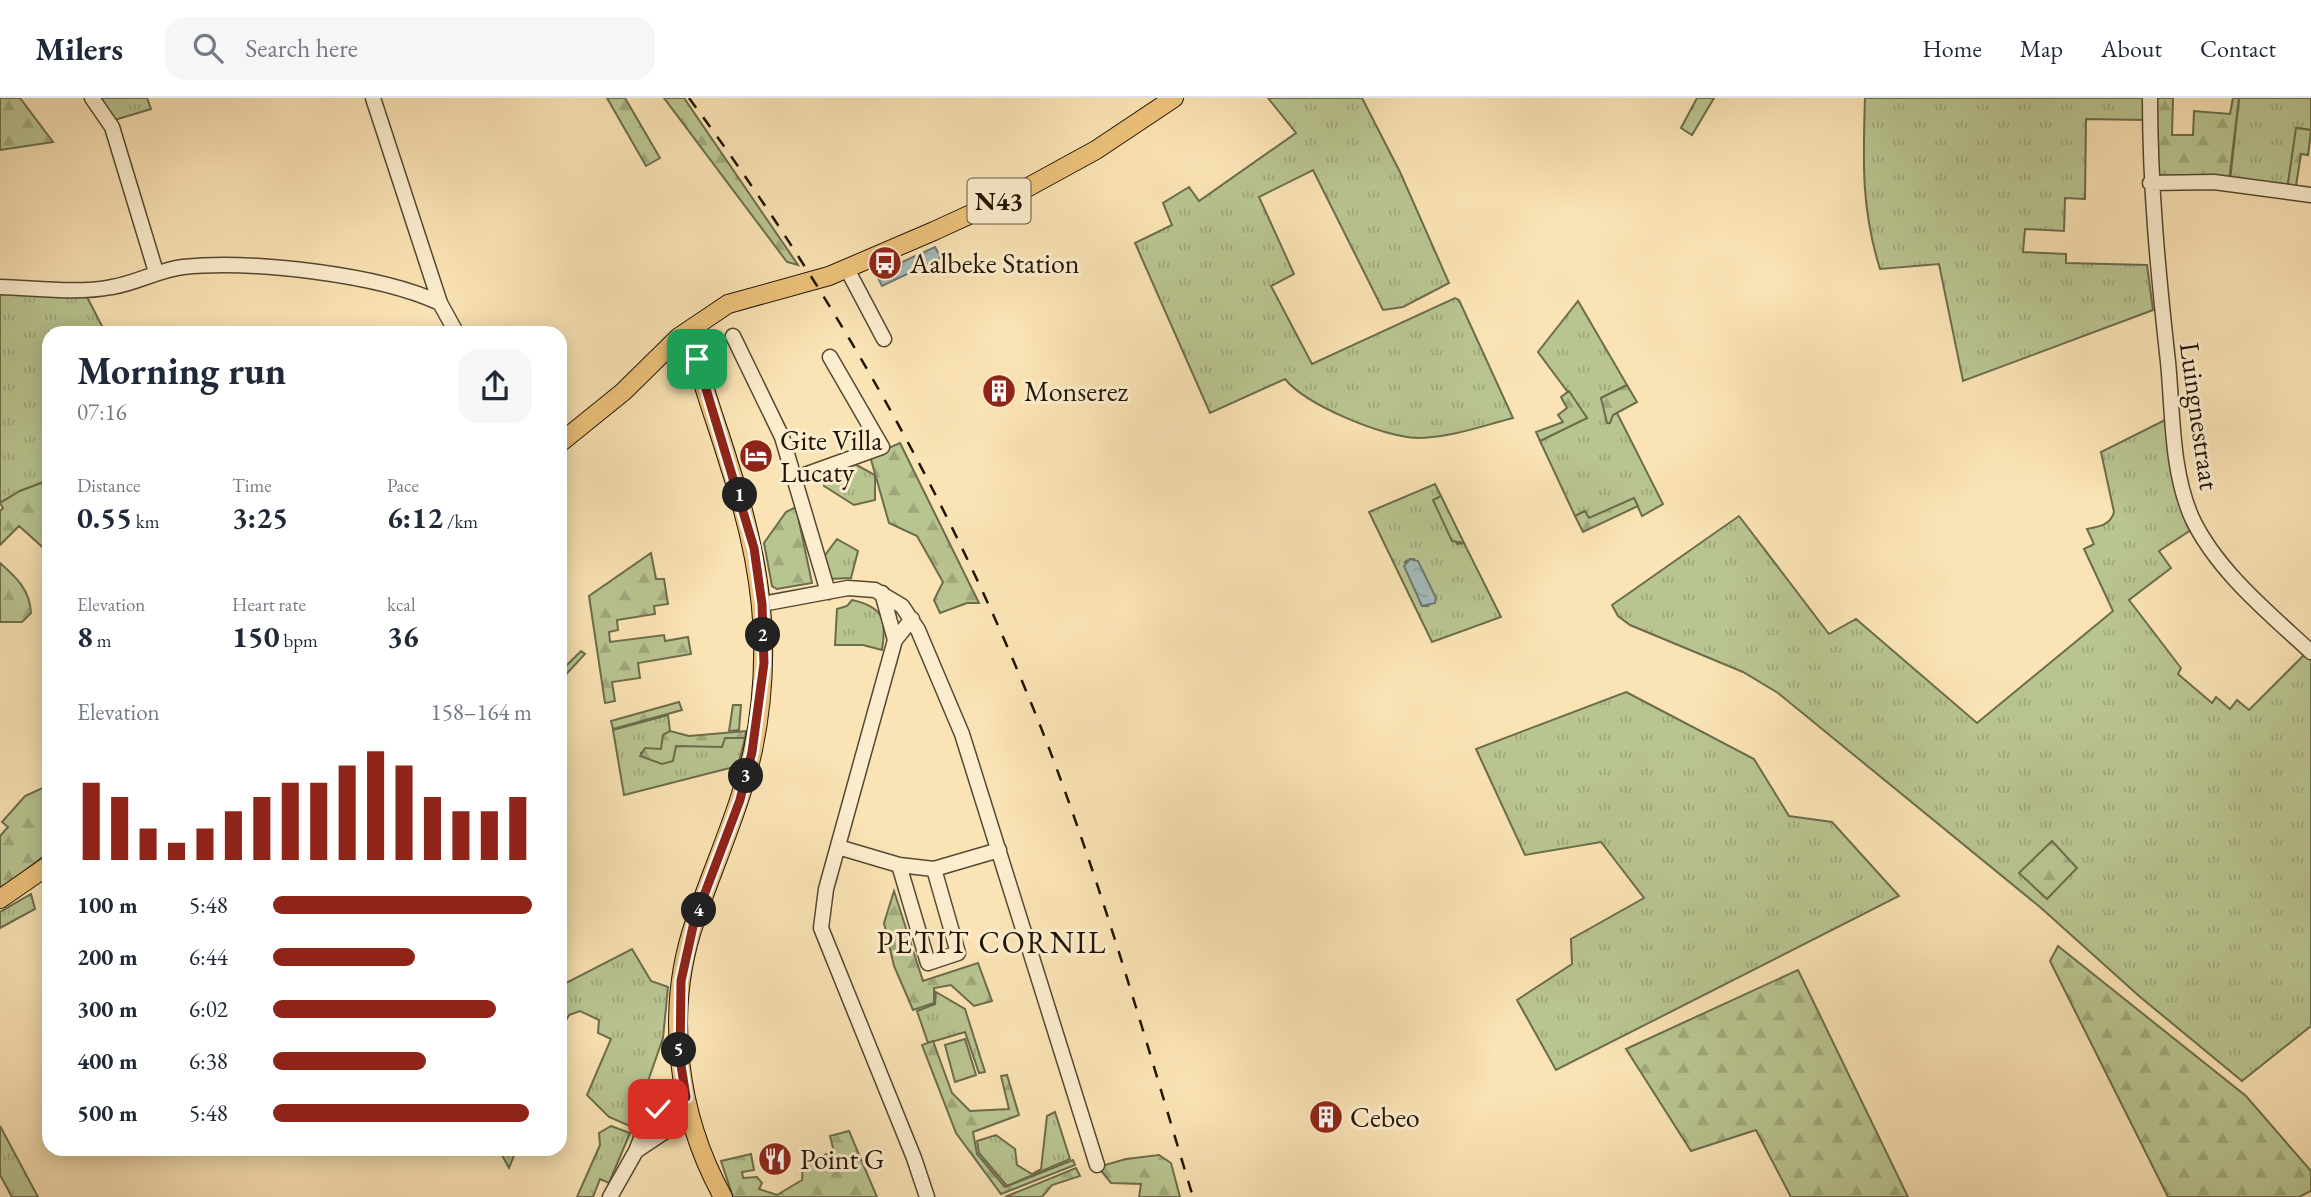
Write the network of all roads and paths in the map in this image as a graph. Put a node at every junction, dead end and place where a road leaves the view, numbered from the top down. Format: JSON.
{"nodes":[{"id":1,"x":92,"y":98,"type":"edge"},
{"id":2,"x":373,"y":98,"type":"edge"},
{"id":3,"x":1174,"y":98,"type":"edge"},
{"id":4,"x":2150,"y":98,"type":"edge"},
{"id":5,"x":2150,"y":183,"type":"junction"},
{"id":6,"x":2311,"y":195,"type":"edge"},
{"id":7,"x":847,"y":269,"type":"junction"},
{"id":8,"x":156,"y":272,"type":"junction"},
{"id":9,"x":0,"y":287,"type":"edge"},
{"id":10,"x":440,"y":303,"type":"junction"},
{"id":11,"x":453,"y":326,"type":"edge"},
{"id":12,"x":733,"y":336,"type":"dead end"},
{"id":13,"x":884,"y":340,"type":"dead end"},
{"id":14,"x":675,"y":341,"type":"junction"},
{"id":15,"x":830,"y":357,"type":"dead end"},
{"id":16,"x":567,"y":437,"type":"edge"},
{"id":17,"x":796,"y":478,"type":"junction"},
{"id":18,"x":828,"y":592,"type":"junction"},
{"id":19,"x":882,"y":593,"type":"junction"},
{"id":20,"x":762,"y":604,"type":"junction"},
{"id":21,"x":912,"y":619,"type":"junction"},
{"id":22,"x":895,"y":640,"type":"junction"},
{"id":23,"x":2311,"y":652,"type":"edge"},
{"id":24,"x":838,"y":847,"type":"junction"},
{"id":25,"x":999,"y":850,"type":"junction"},
{"id":26,"x":899,"y":865,"type":"junction"},
{"id":27,"x":933,"y":869,"type":"junction"},
{"id":28,"x":42,"y":870,"type":"edge"},
{"id":29,"x":0,"y":899,"type":"edge"},
{"id":30,"x":686,"y":1097,"type":"junction"},
{"id":31,"x":691,"y":1122,"type":"junction"},
{"id":32,"x":636,"y":1151,"type":"junction"},
{"id":33,"x":1097,"y":1165,"type":"dead end"},
{"id":34,"x":610,"y":1197,"type":"edge"},
{"id":35,"x":723,"y":1197,"type":"edge"},
{"id":36,"x":927,"y":1197,"type":"edge"}],
"edges":[{"from":1,"to":8,"type":"street"},
{"from":2,"to":10,"type":"street"},
{"from":3,"to":7,"type":"main road","number":"N43"},
{"from":4,"to":5,"type":"street","name":"Luingnestraat"},
{"from":5,"to":6,"type":"street"},
{"from":5,"to":23,"type":"street","name":"Luingnestraat"},
{"from":7,"to":13,"type":"street"},
{"from":7,"to":14,"type":"main road","number":"N43"},
{"from":8,"to":9,"type":"street"},
{"from":8,"to":10,"type":"street"},
{"from":10,"to":11,"type":"street"},
{"from":12,"to":17,"type":"street"},
{"from":14,"to":16,"type":"main road","number":"N43"},
{"from":14,"to":20,"type":"main road"},
{"from":15,"to":17,"type":"street"},
{"from":17,"to":18,"type":"street"},
{"from":18,"to":19,"type":"street"},
{"from":18,"to":20,"type":"street"},
{"from":19,"to":21,"type":"street"},
{"from":19,"to":22,"type":"street"},
{"from":20,"to":30,"type":"main road"},
{"from":21,"to":22,"type":"street"},
{"from":21,"to":25,"type":"street"},
{"from":22,"to":24,"type":"street"},
{"from":24,"to":26,"type":"street"},
{"from":24,"to":36,"type":"street"},
{"from":25,"to":27,"type":"street"},
{"from":25,"to":33,"type":"street"},
{"from":26,"to":27,"type":"street"},
{"from":26,"to":27,"type":"street"},
{"from":28,"to":29,"type":"main road"},
{"from":30,"to":31,"type":"main road"},
{"from":30,"to":32,"type":"street"},
{"from":31,"to":32,"type":"street"},
{"from":31,"to":35,"type":"main road"},
{"from":32,"to":34,"type":"street"}]}
